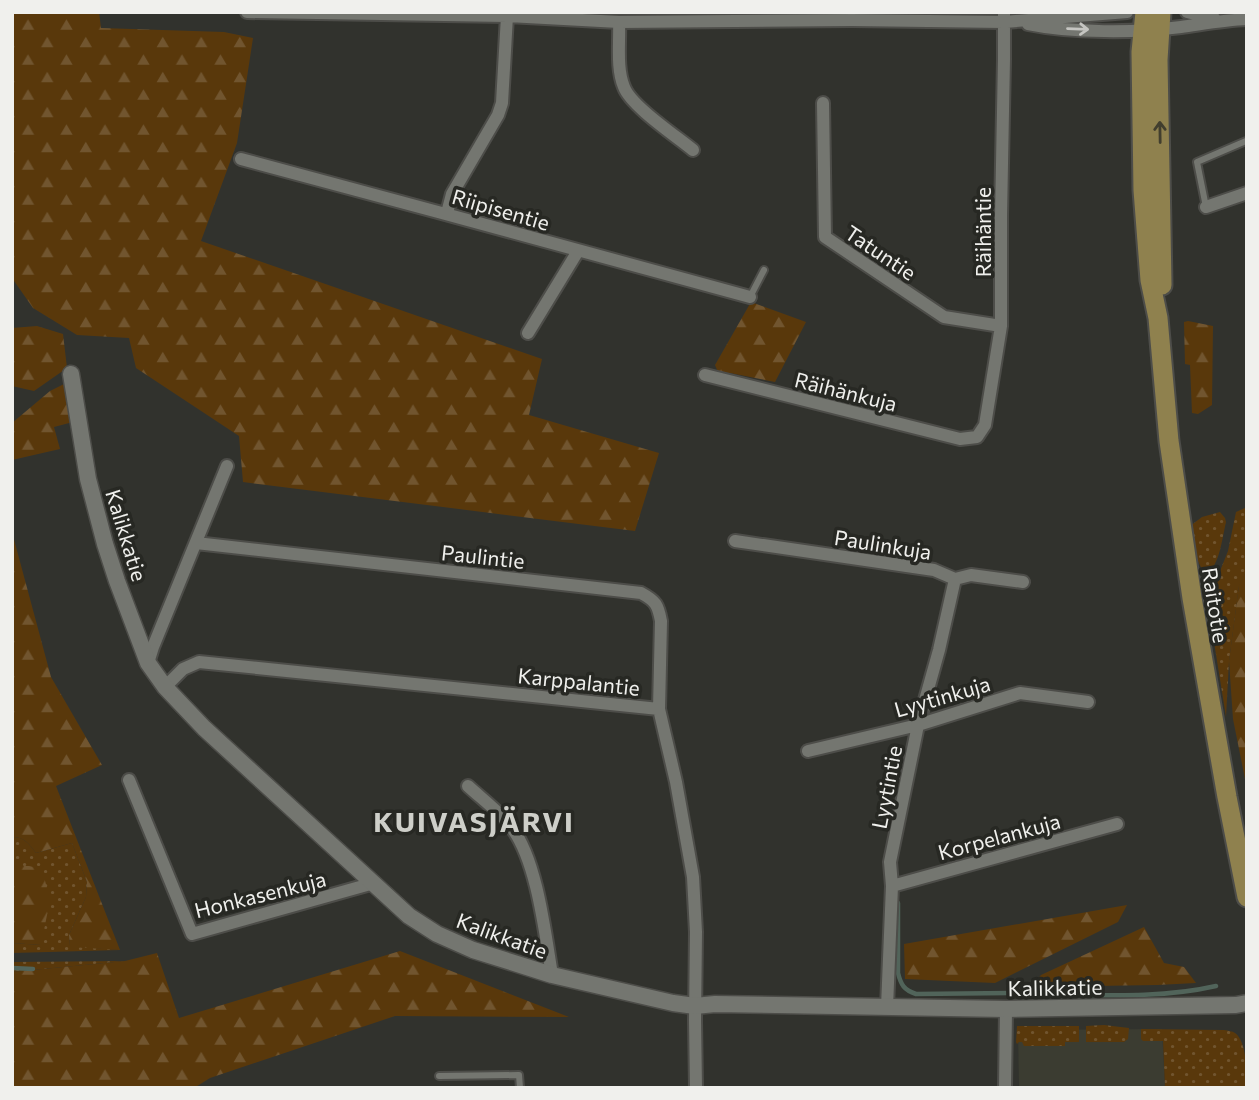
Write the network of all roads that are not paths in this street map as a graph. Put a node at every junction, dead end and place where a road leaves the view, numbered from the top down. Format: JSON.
{"nodes":[{"id":1,"x":247,"y":12,"type":"edge"},
{"id":2,"x":1127,"y":12,"type":"edge"},
{"id":3,"x":1187,"y":12,"type":"edge"},
{"id":4,"x":382,"y":14,"type":"edge"},
{"id":5,"x":527,"y":15,"type":"edge"},
{"id":6,"x":506,"y":16,"type":"junction"},
{"id":7,"x":852,"y":16,"type":"edge"},
{"id":8,"x":706,"y":17,"type":"edge"},
{"id":9,"x":1007,"y":18,"type":"edge"},
{"id":10,"x":1247,"y":19,"type":"edge"},
{"id":11,"x":1222,"y":20,"type":"junction"},
{"id":12,"x":1152,"y":21,"type":"edge"},
{"id":13,"x":619,"y":22,"type":"junction"},
{"id":14,"x":823,"y":103,"type":"dead end"},
{"id":15,"x":1246,"y":141,"type":"edge"},
{"id":16,"x":693,"y":149,"type":"dead end"},
{"id":17,"x":241,"y":159,"type":"dead end"},
{"id":18,"x":1247,"y":193,"type":"edge"},
{"id":19,"x":1206,"y":207,"type":"joint"},
{"id":20,"x":447,"y":213,"type":"junction"},
{"id":21,"x":578,"y":251,"type":"junction"},
{"id":22,"x":764,"y":270,"type":"dead end"},
{"id":23,"x":750,"y":297,"type":"joint"},
{"id":24,"x":1001,"y":326,"type":"junction"},
{"id":25,"x":528,"y":333,"type":"dead end"},
{"id":26,"x":71,"y":374,"type":"dead end"},
{"id":27,"x":705,"y":375,"type":"dead end"},
{"id":28,"x":977,"y":437,"type":"joint"},
{"id":29,"x":227,"y":466,"type":"dead end"},
{"id":30,"x":735,"y":541,"type":"dead end"},
{"id":31,"x":196,"y":543,"type":"junction"},
{"id":32,"x":955,"y":579,"type":"junction"},
{"id":33,"x":1023,"y":582,"type":"dead end"},
{"id":34,"x":148,"y":663,"type":"junction"},
{"id":35,"x":165,"y":687,"type":"junction"},
{"id":36,"x":1088,"y":702,"type":"dead end"},
{"id":37,"x":659,"y":709,"type":"junction"},
{"id":38,"x":918,"y":725,"type":"junction"},
{"id":39,"x":808,"y":751,"type":"dead end"},
{"id":40,"x":129,"y":780,"type":"dead end"},
{"id":41,"x":468,"y":786,"type":"dead end"},
{"id":42,"x":1117,"y":824,"type":"dead end"},
{"id":43,"x":374,"y":883,"type":"junction"},
{"id":44,"x":891,"y":886,"type":"junction"},
{"id":45,"x":1247,"y":897,"type":"edge"},
{"id":46,"x":552,"y":975,"type":"junction"},
{"id":47,"x":1247,"y":1003,"type":"edge"},
{"id":48,"x":695,"y":1006,"type":"junction"},
{"id":49,"x":887,"y":1007,"type":"junction"},
{"id":50,"x":1006,"y":1009,"type":"junction"},
{"id":51,"x":439,"y":1076,"type":"dead end"},
{"id":52,"x":520,"y":1088,"type":"edge"},
{"id":53,"x":696,"y":1088,"type":"edge"},
{"id":54,"x":1005,"y":1088,"type":"edge"}],
"edges":[{"from":1,"to":4,"type":"street"},
{"from":2,"to":9,"type":"street"},
{"from":3,"to":11,"type":"street"},
{"from":4,"to":6,"type":"street"},
{"from":5,"to":6,"type":"street"},
{"from":5,"to":13,"type":"street"},
{"from":6,"to":20,"type":"street"},
{"from":7,"to":8,"type":"street"},
{"from":7,"to":9,"type":"street"},
{"from":8,"to":13,"type":"street"},
{"from":9,"to":12,"type":"street","one_way":true},
{"from":9,"to":24,"type":"street","name":"Räihäntie"},
{"from":10,"to":11,"type":"street"},
{"from":11,"to":12,"type":"street"},
{"from":12,"to":45,"type":"main road","name":"Raitotie"},
{"from":13,"to":16,"type":"street"},
{"from":14,"to":24,"type":"street","name":"Tatuntie"},
{"from":15,"to":19,"type":"lane"},
{"from":17,"to":20,"type":"street","name":"Riipisentie"},
{"from":18,"to":19,"type":"street"},
{"from":20,"to":21,"type":"street","name":"Riipisentie"},
{"from":21,"to":23,"type":"street","name":"Riipisentie"},
{"from":21,"to":25,"type":"street"},
{"from":22,"to":23,"type":"lane"},
{"from":24,"to":28,"type":"street","name":"Räihäntie"},
{"from":26,"to":34,"type":"street","name":"Kalikkatie"},
{"from":27,"to":28,"type":"street","name":"Räihänkuja"},
{"from":29,"to":31,"type":"street"},
{"from":30,"to":32,"type":"street","name":"Paulinkuja"},
{"from":31,"to":34,"type":"street"},
{"from":31,"to":37,"type":"street","name":"Paulintie"},
{"from":32,"to":33,"type":"street","name":"Paulinkuja"},
{"from":32,"to":38,"type":"street","name":"Lyytintie"},
{"from":34,"to":35,"type":"street","name":"Kalikkatie"},
{"from":35,"to":37,"type":"street","name":"Karppalantie"},
{"from":35,"to":43,"type":"street","name":"Kalikkatie"},
{"from":36,"to":38,"type":"street","name":"Lyytinkuja"},
{"from":37,"to":48,"type":"street","name":"Karppalantie"},
{"from":38,"to":39,"type":"street","name":"Lyytinkuja"},
{"from":38,"to":44,"type":"street","name":"Lyytintie"},
{"from":40,"to":43,"type":"street","name":"Honkasenkuja"},
{"from":41,"to":46,"type":"street"},
{"from":42,"to":44,"type":"street","name":"Korpelankuja"},
{"from":43,"to":46,"type":"street","name":"Kalikkatie"},
{"from":44,"to":49,"type":"street","name":"Lyytintie"},
{"from":46,"to":48,"type":"street","name":"Kalikkatie"},
{"from":47,"to":50,"type":"street","name":"Kalikkatie"},
{"from":48,"to":49,"type":"street","name":"Kalikkatie"},
{"from":48,"to":53,"type":"street","name":"Karppalantie"},
{"from":49,"to":50,"type":"street","name":"Kalikkatie"},
{"from":50,"to":54,"type":"street"},
{"from":51,"to":52,"type":"lane"}]}
